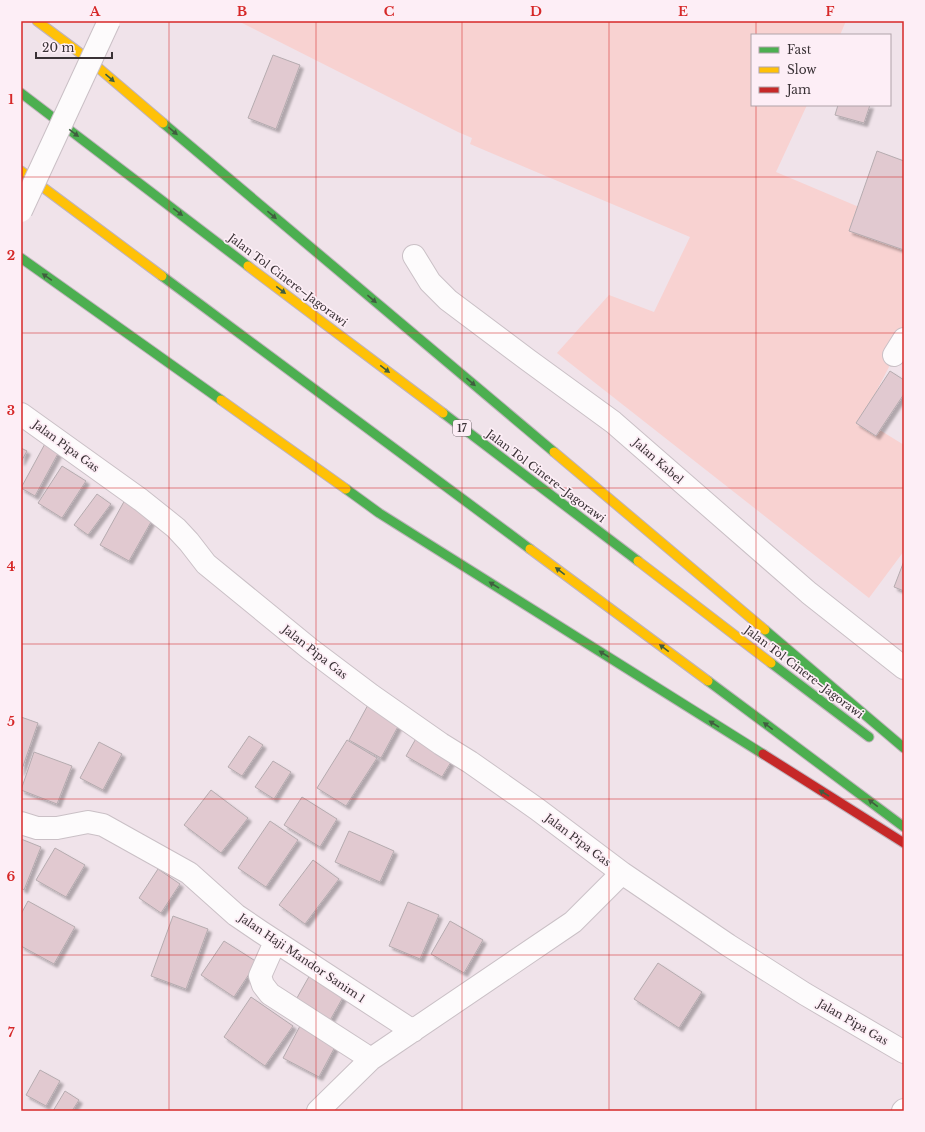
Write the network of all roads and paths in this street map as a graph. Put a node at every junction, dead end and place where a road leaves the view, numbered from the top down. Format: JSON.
{"nodes":[{"id":1,"x":37,"y":21,"type":"edge"},
{"id":2,"x":109,"y":21,"type":"edge"},
{"id":3,"x":21,"y":93,"type":"edge"},
{"id":4,"x":21,"y":171,"type":"edge"},
{"id":5,"x":21,"y":211,"type":"edge"},
{"id":6,"x":414,"y":256,"type":"dead end"},
{"id":7,"x":21,"y":258,"type":"edge"},
{"id":8,"x":21,"y":414,"type":"edge"},
{"id":9,"x":904,"y":668,"type":"edge"},
{"id":10,"x":879,"y":744,"type":"dead end"},
{"id":11,"x":904,"y":748,"type":"edge"},
{"id":12,"x":21,"y":823,"type":"edge"},
{"id":13,"x":904,"y":827,"type":"edge"},
{"id":14,"x":904,"y":844,"type":"edge"},
{"id":15,"x":622,"y":872,"type":"junction"},
{"id":16,"x":275,"y":942,"type":"junction"},
{"id":17,"x":413,"y":1031,"type":"junction"},
{"id":18,"x":904,"y":1052,"type":"edge"},
{"id":19,"x":371,"y":1059,"type":"junction"},
{"id":20,"x":318,"y":1111,"type":"edge"}],
"edges":[{"from":1,"to":11,"type":"highway","one_way":true},
{"from":2,"to":5,"type":"street","bridge":true},
{"from":3,"to":10,"type":"highway","name":"Jalan Tol Cinere–Jagorawi","number":"17","one_way":true},
{"from":13,"to":4,"type":"highway","one_way":true},
{"from":6,"to":9,"type":"street","name":"Jalan Kabel"},
{"from":14,"to":7,"type":"highway","one_way":true},
{"from":8,"to":15,"type":"street","name":"Jalan Pipa Gas"},
{"from":12,"to":16,"type":"street","name":"Jalan Haji Mandor Sanim 1"},
{"from":15,"to":17,"type":"street","name":"Jalan Pipa Gas"},
{"from":15,"to":18,"type":"street","name":"Jalan Pipa Gas"},
{"from":16,"to":17,"type":"street","name":"Jalan Haji Mandor Sanim 1"},
{"from":16,"to":19,"type":"street"},
{"from":17,"to":19,"type":"street","name":"Jalan Pipa Gas"},
{"from":19,"to":20,"type":"street","name":"Jalan Pipa Gas"}]}
